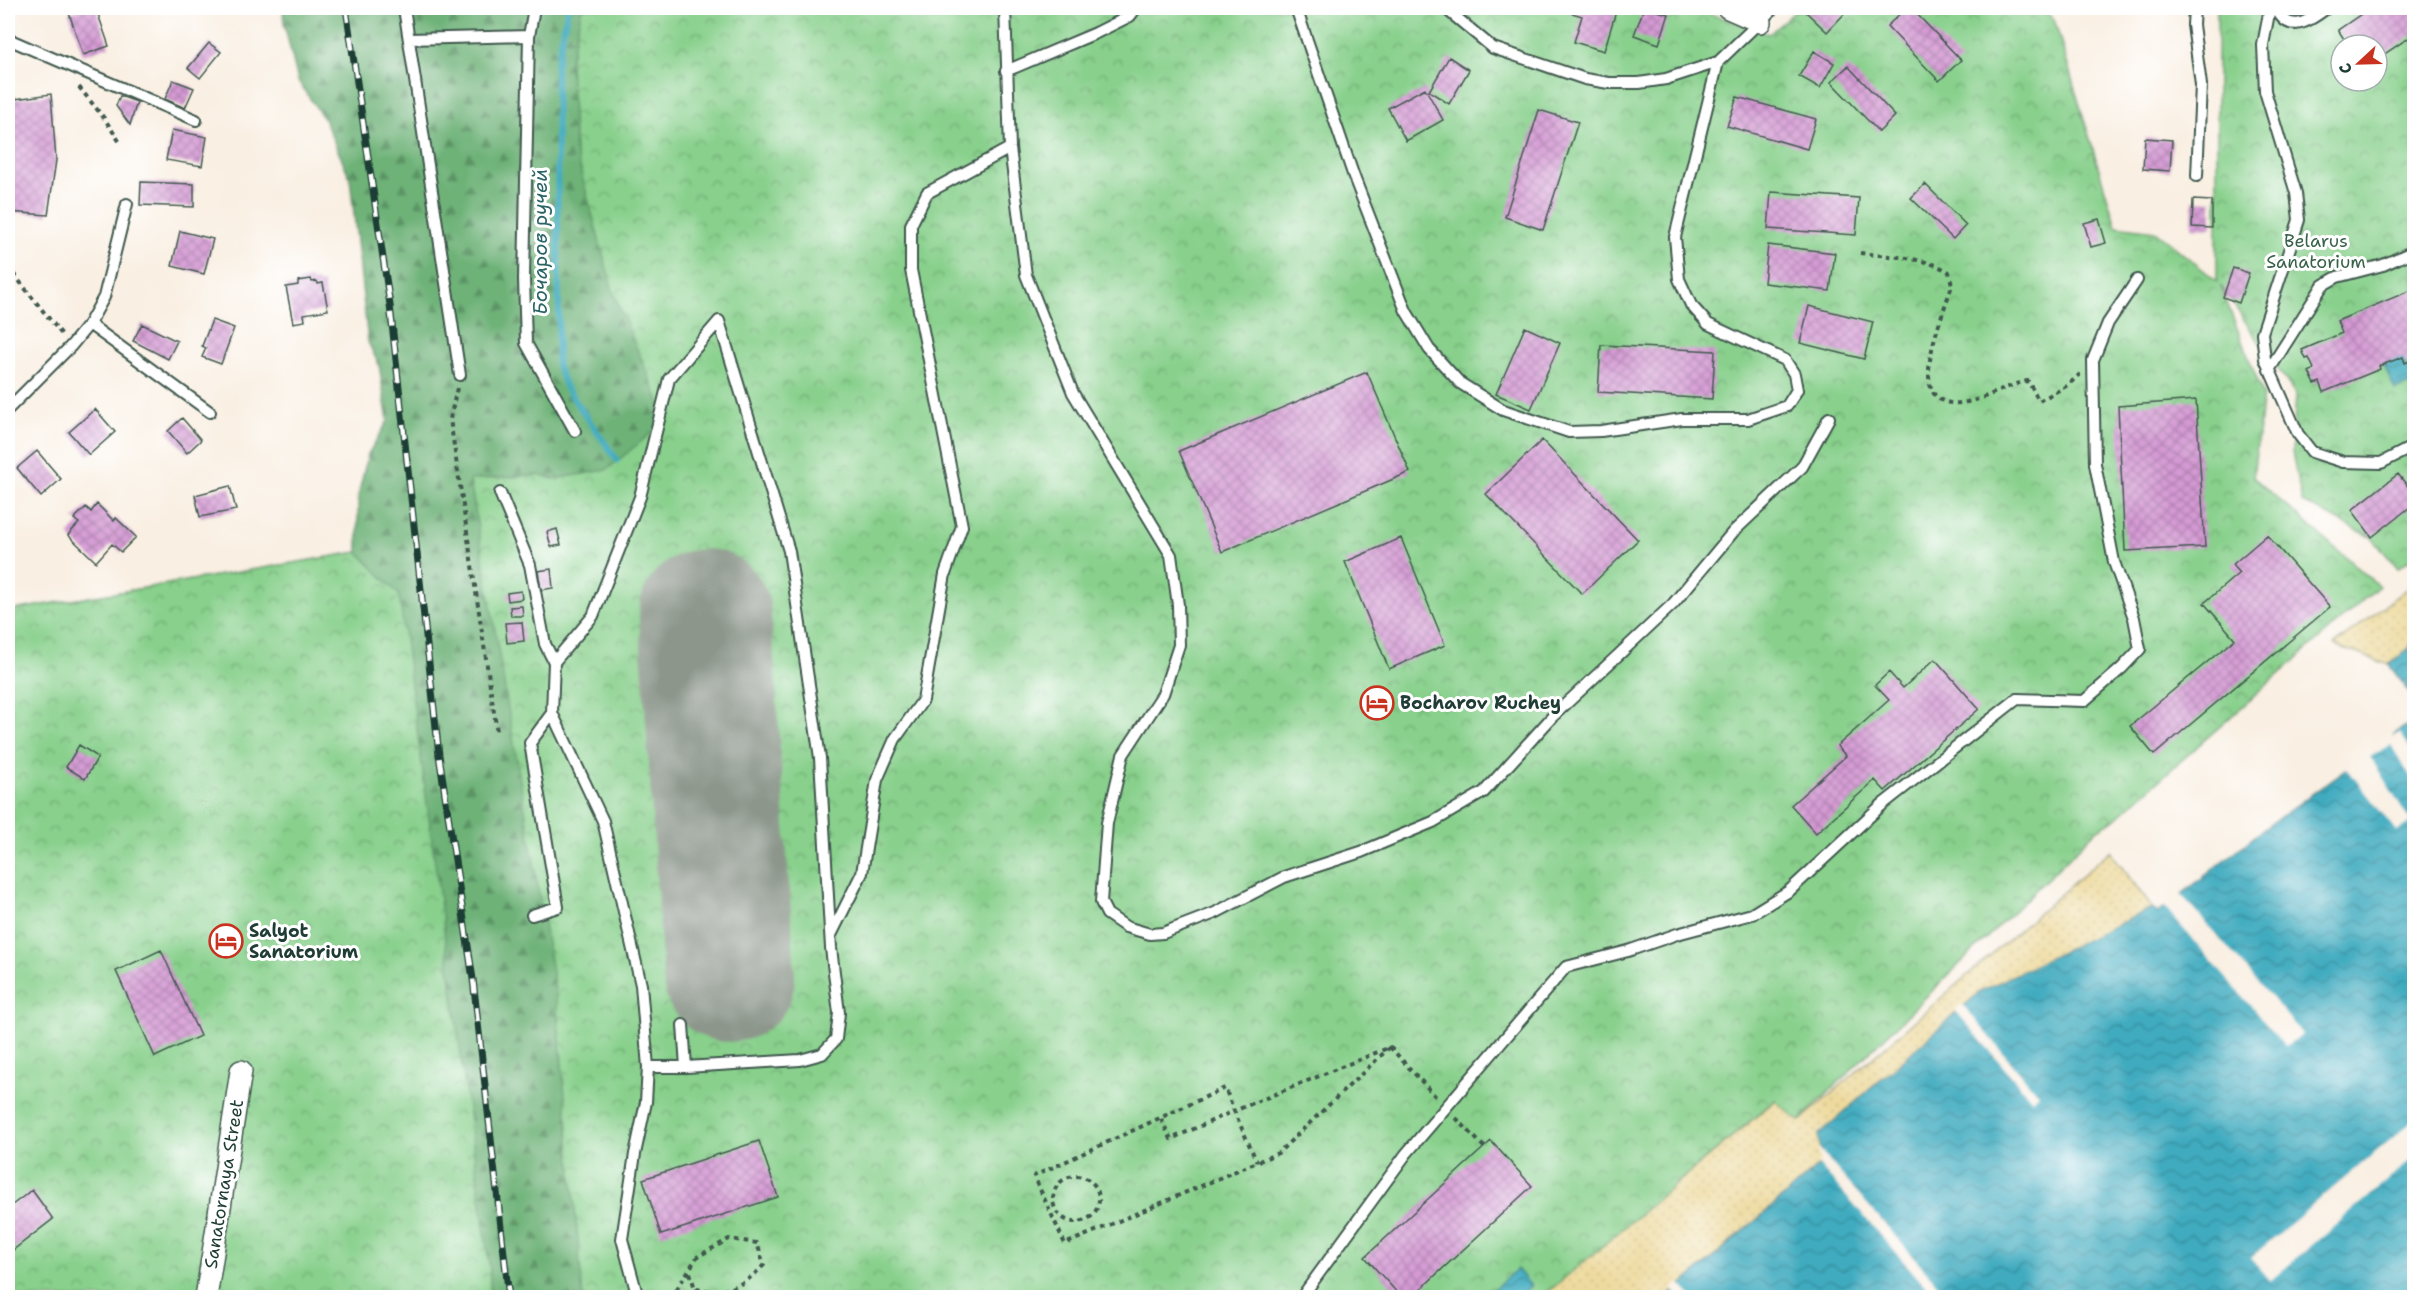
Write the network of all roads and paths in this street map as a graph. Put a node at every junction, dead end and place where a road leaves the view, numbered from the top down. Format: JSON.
{"nodes":[{"id":1,"x":404,"y":8,"type":"edge"},
{"id":2,"x":534,"y":8,"type":"edge"},
{"id":3,"x":1005,"y":8,"type":"edge"},
{"id":4,"x":1136,"y":8,"type":"edge"},
{"id":5,"x":1296,"y":8,"type":"edge"},
{"id":6,"x":1445,"y":8,"type":"edge"},
{"id":7,"x":1728,"y":8,"type":"edge"},
{"id":8,"x":2194,"y":8,"type":"edge"},
{"id":9,"x":2270,"y":8,"type":"edge"},
{"id":10,"x":2276,"y":8,"type":"edge"},
{"id":11,"x":2327,"y":8,"type":"edge"},
{"id":12,"x":1767,"y":15,"type":"edge"},
{"id":13,"x":529,"y":36,"type":"junction"},
{"id":14,"x":8,"y":39,"type":"edge"},
{"id":15,"x":409,"y":39,"type":"junction"},
{"id":16,"x":1718,"y":62,"type":"junction"},
{"id":17,"x":1006,"y":71,"type":"junction"},
{"id":18,"x":77,"y":85,"type":"dead end"},
{"id":19,"x":196,"y":120,"type":"dead end"},
{"id":20,"x":121,"y":144,"type":"dead end"},
{"id":21,"x":1010,"y":148,"type":"junction"},
{"id":22,"x":2197,"y":176,"type":"dead end"},
{"id":23,"x":127,"y":204,"type":"dead end"},
{"id":24,"x":2415,"y":251,"type":"edge"},
{"id":25,"x":1860,"y":253,"type":"dead end"},
{"id":26,"x":8,"y":267,"type":"edge"},
{"id":27,"x":2138,"y":280,"type":"dead end"},
{"id":28,"x":89,"y":324,"type":"junction"},
{"id":29,"x":71,"y":346,"type":"junction"},
{"id":30,"x":2093,"y":360,"type":"junction"},
{"id":31,"x":2269,"y":370,"type":"junction"},
{"id":32,"x":460,"y":375,"type":"joint"},
{"id":33,"x":8,"y":409,"type":"edge"},
{"id":34,"x":210,"y":412,"type":"dead end"},
{"id":35,"x":1829,"y":418,"type":"dead end"},
{"id":36,"x":575,"y":431,"type":"dead end"},
{"id":37,"x":2415,"y":446,"type":"edge"},
{"id":38,"x":500,"y":494,"type":"dead end"},
{"id":39,"x":554,"y":662,"type":"junction"},
{"id":40,"x":552,"y":713,"type":"junction"},
{"id":41,"x":497,"y":732,"type":"dead end"},
{"id":42,"x":532,"y":915,"type":"dead end"},
{"id":43,"x":831,"y":936,"type":"junction"},
{"id":44,"x":683,"y":1025,"type":"dead end"},
{"id":45,"x":648,"y":1067,"type":"junction"},
{"id":46,"x":686,"y":1067,"type":"junction"},
{"id":47,"x":242,"y":1071,"type":"dead end"},
{"id":48,"x":1234,"y":1111,"type":"junction"},
{"id":49,"x":1161,"y":1119,"type":"junction"},
{"id":50,"x":1257,"y":1162,"type":"junction"},
{"id":51,"x":1052,"y":1209,"type":"junction"},
{"id":52,"x":689,"y":1269,"type":"junction"},
{"id":53,"x":695,"y":1289,"type":"junction"},
{"id":54,"x":206,"y":1298,"type":"edge"},
{"id":55,"x":638,"y":1298,"type":"edge"},
{"id":56,"x":674,"y":1298,"type":"edge"},
{"id":57,"x":699,"y":1298,"type":"edge"},
{"id":58,"x":1301,"y":1298,"type":"edge"}],
"edges":[{"from":1,"to":15,"type":"lane"},
{"from":2,"to":13,"type":"lane"},
{"from":3,"to":17,"type":"lane"},
{"from":4,"to":17,"type":"lane"},
{"from":5,"to":16,"type":"lane"},
{"from":6,"to":16,"type":"lane"},
{"from":7,"to":12,"type":"street"},
{"from":8,"to":22,"type":"lane"},
{"from":9,"to":31,"type":"lane"},
{"from":10,"to":11,"type":"lane"},
{"from":12,"to":16,"type":"lane"},
{"from":13,"to":15,"type":"lane"},
{"from":13,"to":36,"type":"lane"},
{"from":14,"to":19,"type":"lane"},
{"from":15,"to":32,"type":"lane"},
{"from":17,"to":21,"type":"lane"},
{"from":18,"to":20,"type":"path"},
{"from":21,"to":35,"type":"lane"},
{"from":21,"to":43,"type":"lane"},
{"from":23,"to":28,"type":"lane"},
{"from":24,"to":31,"type":"lane"},
{"from":25,"to":30,"type":"path"},
{"from":26,"to":29,"type":"path"},
{"from":27,"to":30,"type":"lane"},
{"from":28,"to":29,"type":"lane"},
{"from":28,"to":34,"type":"lane"},
{"from":29,"to":33,"type":"lane"},
{"from":30,"to":58,"type":"lane"},
{"from":31,"to":37,"type":"lane"},
{"from":32,"to":41,"type":"path"},
{"from":38,"to":39,"type":"lane"},
{"from":39,"to":40,"type":"lane"},
{"from":39,"to":43,"type":"lane"},
{"from":40,"to":42,"type":"lane"},
{"from":40,"to":45,"type":"lane"},
{"from":43,"to":46,"type":"lane"},
{"from":44,"to":46,"type":"lane"},
{"from":45,"to":46,"type":"lane"},
{"from":45,"to":55,"type":"lane"},
{"from":47,"to":54,"type":"street","name":"Sanatornaya Street"},
{"from":48,"to":49,"type":"path"},
{"from":48,"to":49,"type":"path"},
{"from":48,"to":50,"type":"path"},
{"from":48,"to":50,"type":"path"},
{"from":49,"to":51,"type":"path"},
{"from":50,"to":51,"type":"path"},
{"from":51,"to":51,"type":"path"},
{"from":52,"to":53,"type":"path"},
{"from":52,"to":53,"type":"path"},
{"from":52,"to":56,"type":"path"},
{"from":53,"to":57,"type":"path"}]}
